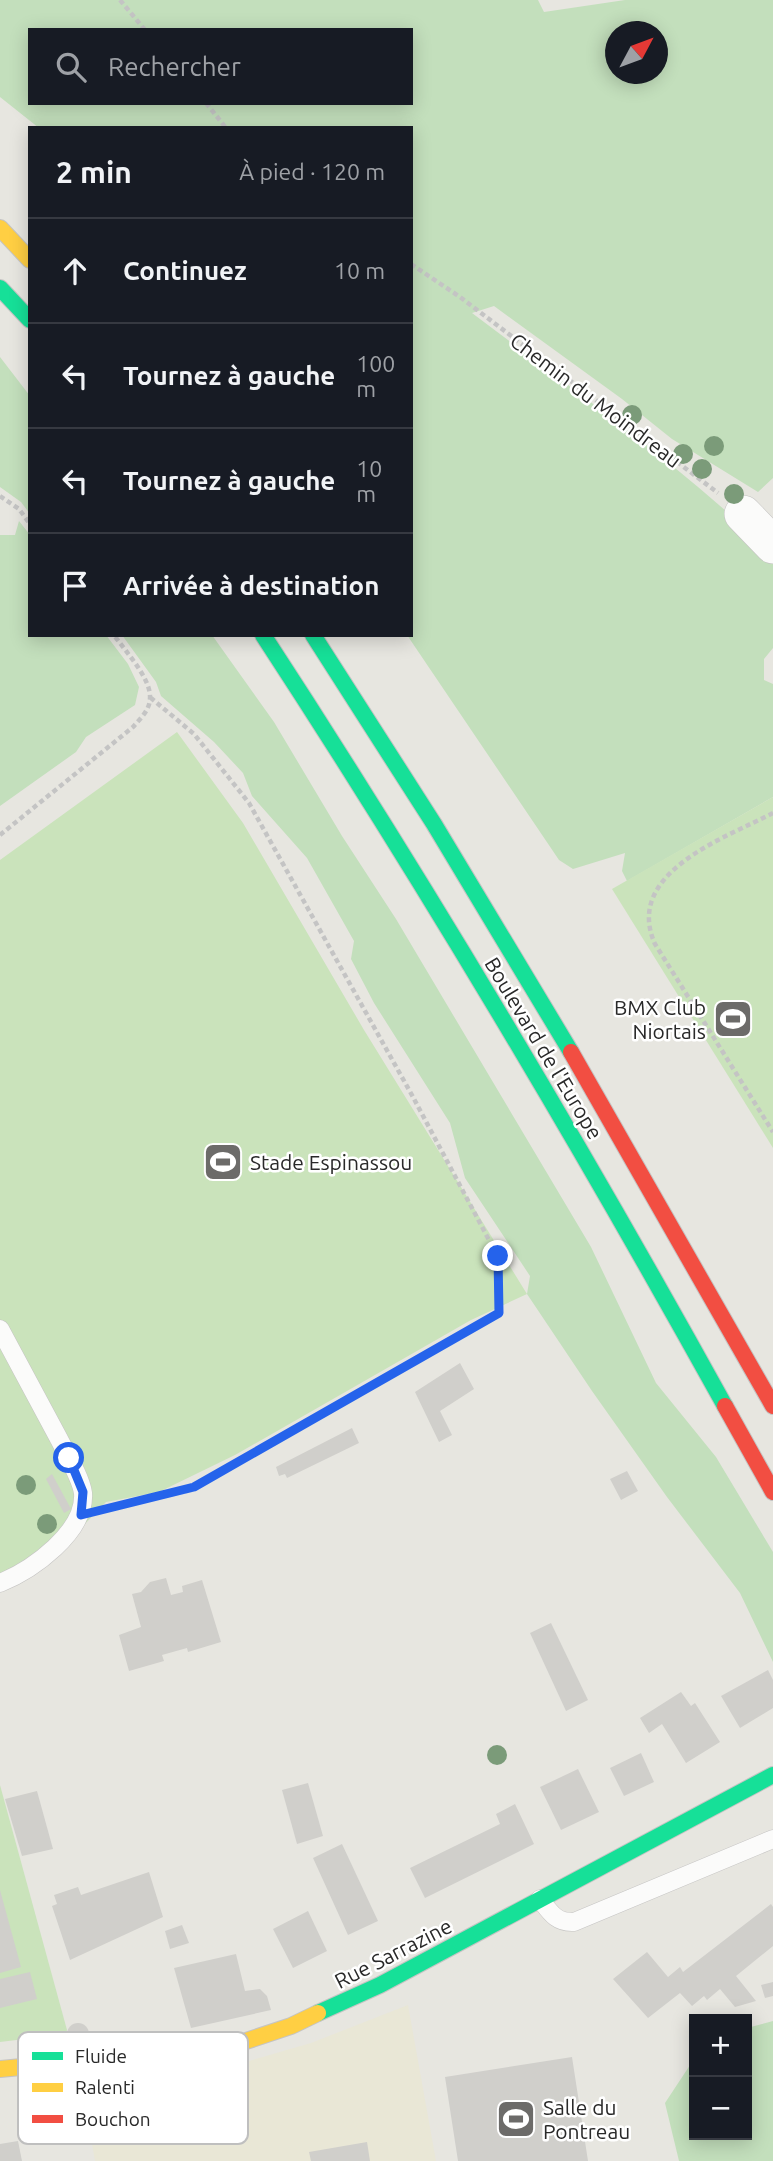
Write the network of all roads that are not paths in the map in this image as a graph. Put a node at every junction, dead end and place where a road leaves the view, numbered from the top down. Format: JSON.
{"nodes":[{"id":1,"x":0,"y":228,"type":"edge"},
{"id":2,"x":28,"y":258,"type":"edge"},
{"id":3,"x":0,"y":288,"type":"edge"},
{"id":4,"x":28,"y":318,"type":"edge"},
{"id":5,"x":743,"y":514,"type":"road end"},
{"id":6,"x":773,"y":545,"type":"edge"},
{"id":7,"x":264,"y":637,"type":"edge"},
{"id":8,"x":314,"y":637,"type":"edge"},
{"id":9,"x":0,"y":1329,"type":"edge"},
{"id":10,"x":773,"y":1406,"type":"edge"},
{"id":11,"x":773,"y":1492,"type":"edge"},
{"id":12,"x":0,"y":1583,"type":"edge"},
{"id":13,"x":773,"y":1775,"type":"edge"},
{"id":14,"x":773,"y":1839,"type":"edge"},
{"id":15,"x":540,"y":1899,"type":"junction"},
{"id":16,"x":248,"y":2040,"type":"edge"},
{"id":17,"x":18,"y":2067,"type":"edge"},
{"id":18,"x":0,"y":2069,"type":"edge"}],
"edges":[{"from":1,"to":2,"type":"main road"},
{"from":3,"to":4,"type":"main road"},
{"from":5,"to":6,"type":"street"},
{"from":7,"to":11,"type":"main road","name":"Boulevard de l'Europe"},
{"from":8,"to":10,"type":"main road","name":"Boulevard de l'Europe"},
{"from":9,"to":12,"type":"lane"},
{"from":13,"to":15,"type":"main road","name":"Rue Sarrazine"},
{"from":14,"to":15,"type":"lane"},
{"from":15,"to":16,"type":"main road","name":"Rue Sarrazine"},
{"from":17,"to":18,"type":"main road","name":"Rue Sarrazine"}]}
